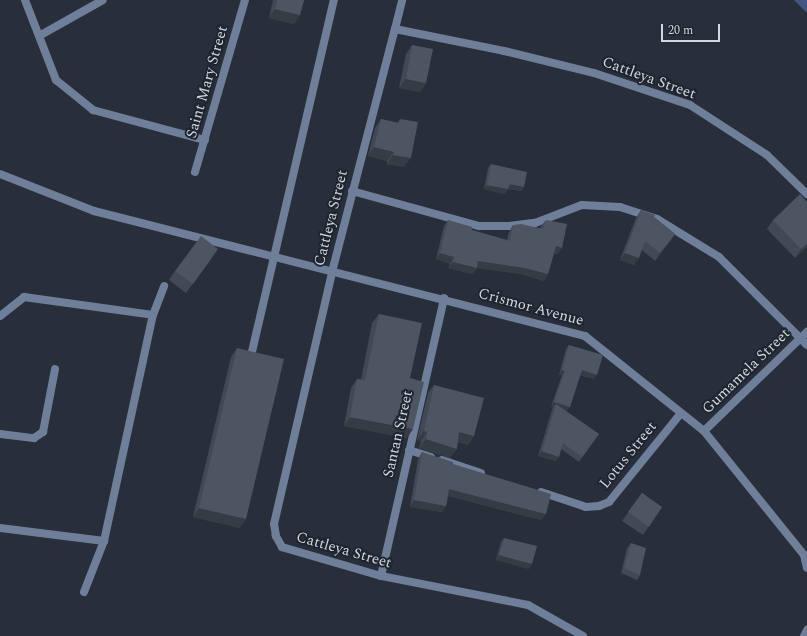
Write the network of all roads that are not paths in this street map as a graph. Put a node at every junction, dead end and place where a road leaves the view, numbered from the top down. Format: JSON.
{"nodes":[{"id":1,"x":25,"y":0,"type":"edge"},
{"id":2,"x":103,"y":0,"type":"edge"},
{"id":3,"x":245,"y":0,"type":"edge"},
{"id":4,"x":334,"y":0,"type":"edge"},
{"id":5,"x":402,"y":0,"type":"edge"},
{"id":6,"x":395,"y":29,"type":"junction"},
{"id":7,"x":38,"y":36,"type":"junction"},
{"id":8,"x":205,"y":140,"type":"junction"},
{"id":9,"x":195,"y":172,"type":"dead end"},
{"id":10,"x":0,"y":174,"type":"edge"},
{"id":11,"x":352,"y":192,"type":"junction"},
{"id":12,"x":807,"y":194,"type":"edge"},
{"id":13,"x":274,"y":257,"type":"junction"},
{"id":14,"x":332,"y":272,"type":"junction"},
{"id":15,"x":164,"y":286,"type":"dead end"},
{"id":16,"x":444,"y":298,"type":"junction"},
{"id":17,"x":153,"y":315,"type":"junction"},
{"id":18,"x":0,"y":316,"type":"edge"},
{"id":19,"x":807,"y":332,"type":"edge"},
{"id":20,"x":800,"y":338,"type":"junction"},
{"id":21,"x":807,"y":345,"type":"edge"},
{"id":22,"x":251,"y":356,"type":"edge"},
{"id":23,"x":55,"y":369,"type":"dead end"},
{"id":24,"x":681,"y":413,"type":"junction"},
{"id":25,"x":704,"y":431,"type":"junction"},
{"id":26,"x":0,"y":434,"type":"edge"},
{"id":27,"x":409,"y":450,"type":"junction"},
{"id":28,"x":490,"y":476,"type":"edge"},
{"id":29,"x":534,"y":490,"type":"edge"},
{"id":30,"x":0,"y":528,"type":"edge"},
{"id":31,"x":104,"y":541,"type":"junction"},
{"id":32,"x":807,"y":568,"type":"edge"},
{"id":33,"x":381,"y":576,"type":"junction"},
{"id":34,"x":84,"y":592,"type":"dead end"},
{"id":35,"x":807,"y":630,"type":"edge"},
{"id":36,"x":583,"y":636,"type":"edge"},
{"id":37,"x":804,"y":636,"type":"edge"}],
"edges":[{"from":1,"to":7,"type":"street"},
{"from":2,"to":7,"type":"street"},
{"from":3,"to":8,"type":"street","name":"Saint Mary Street"},
{"from":4,"to":13,"type":"street"},
{"from":5,"to":6,"type":"street"},
{"from":6,"to":11,"type":"street","name":"Cattleya Street"},
{"from":6,"to":12,"type":"street","name":"Cattleya Street"},
{"from":7,"to":8,"type":"street"},
{"from":8,"to":9,"type":"street","name":"Saint Mary Street"},
{"from":10,"to":13,"type":"street","name":"Crismor Avenue"},
{"from":11,"to":14,"type":"street","name":"Cattleya Street"},
{"from":11,"to":20,"type":"street"},
{"from":13,"to":14,"type":"street","name":"Crismor Avenue"},
{"from":13,"to":22,"type":"street"},
{"from":14,"to":16,"type":"street","name":"Crismor Avenue"},
{"from":14,"to":33,"type":"street","name":"Cattleya Street"},
{"from":15,"to":17,"type":"street"},
{"from":16,"to":24,"type":"street","name":"Crismor Avenue"},
{"from":16,"to":27,"type":"street","name":"Santan Street"},
{"from":17,"to":18,"type":"street"},
{"from":17,"to":31,"type":"street"},
{"from":19,"to":20,"type":"street","name":"Gumamela Street"},
{"from":20,"to":21,"type":"street"},
{"from":20,"to":25,"type":"street","name":"Gumamela Street"},
{"from":23,"to":26,"type":"street"},
{"from":24,"to":25,"type":"street","name":"Crismor Avenue"},
{"from":24,"to":29,"type":"street","name":"Lotus Street"},
{"from":25,"to":32,"type":"street","name":"Crismor Avenue"},
{"from":27,"to":28,"type":"street"},
{"from":27,"to":33,"type":"street","name":"Santan Street"},
{"from":30,"to":31,"type":"street"},
{"from":31,"to":34,"type":"street"},
{"from":33,"to":36,"type":"street","name":"Cattleya Street"},
{"from":35,"to":37,"type":"street"}]}
